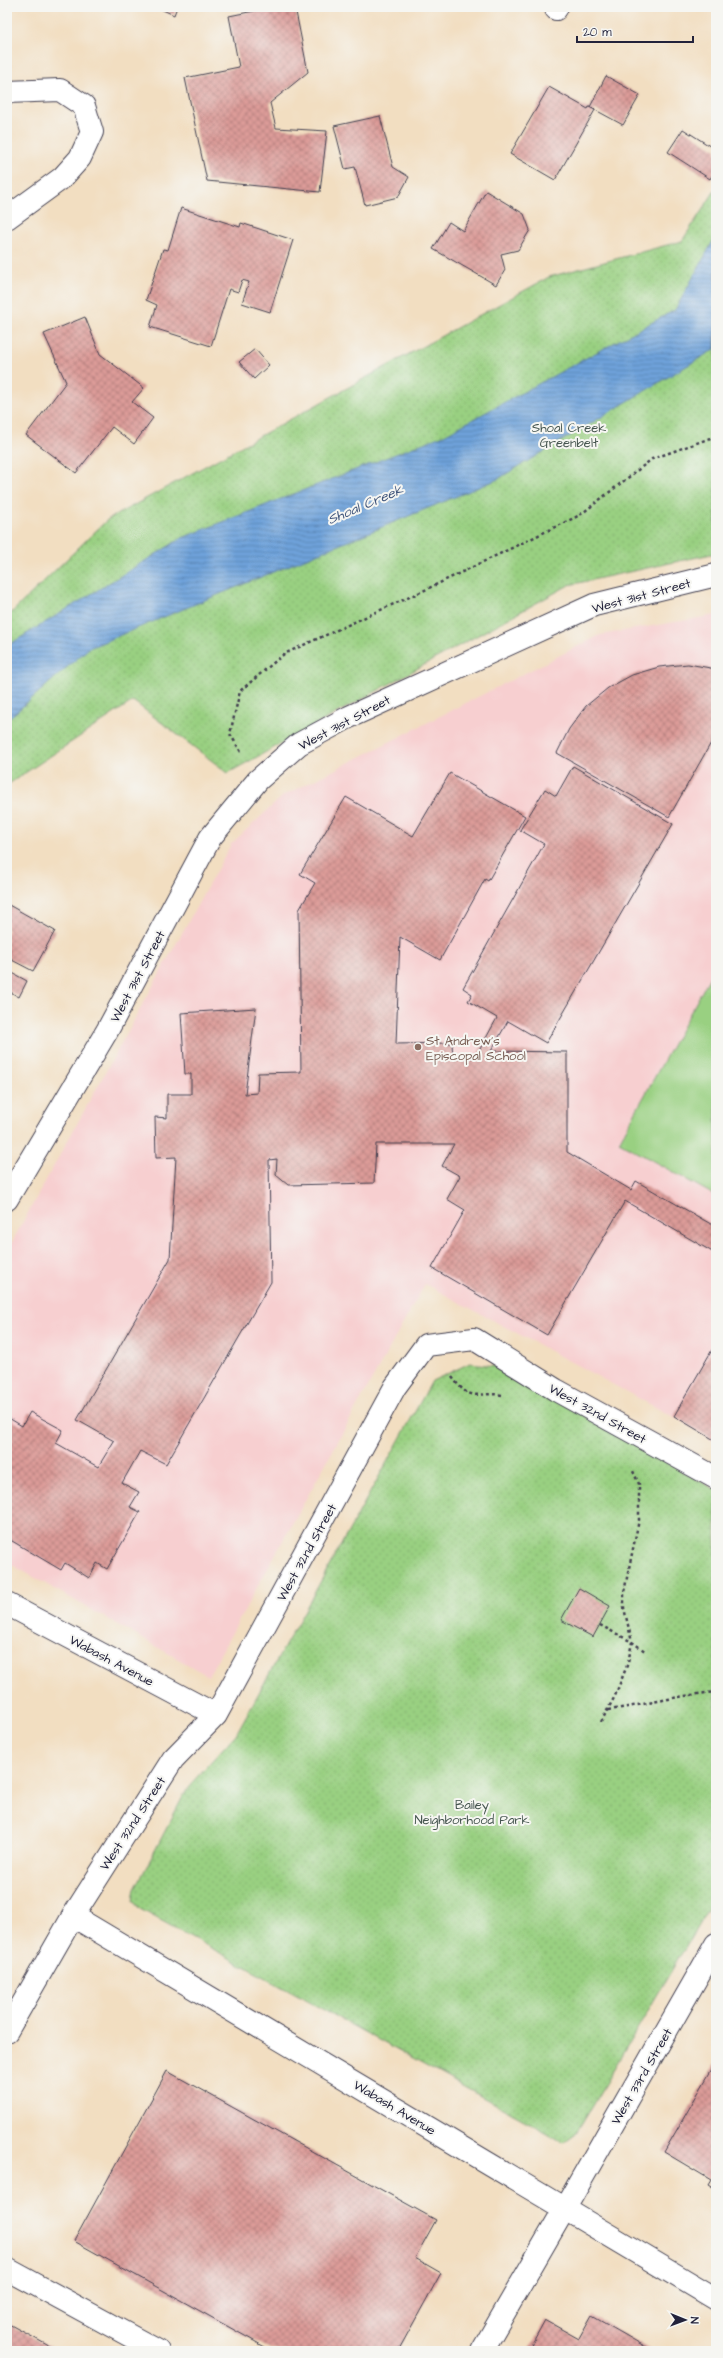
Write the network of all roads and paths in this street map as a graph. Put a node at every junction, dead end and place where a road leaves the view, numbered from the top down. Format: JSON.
{"nodes":[{"id":1,"x":7,"y":92,"type":"edge"},
{"id":2,"x":7,"y":218,"type":"edge"},
{"id":3,"x":716,"y":436,"type":"edge"},
{"id":4,"x":716,"y":575,"type":"edge"},
{"id":5,"x":258,"y":780,"type":"junction"},
{"id":6,"x":7,"y":1198,"type":"edge"},
{"id":7,"x":452,"y":1377,"type":"dead end"},
{"id":8,"x":506,"y":1396,"type":"dead end"},
{"id":9,"x":627,"y":1464,"type":"dead end"},
{"id":10,"x":716,"y":1478,"type":"edge"},
{"id":11,"x":7,"y":1604,"type":"edge"},
{"id":12,"x":600,"y":1625,"type":"dead end"},
{"id":13,"x":632,"y":1642,"type":"junction"},
{"id":14,"x":645,"y":1651,"type":"dead end"},
{"id":15,"x":716,"y":1692,"type":"edge"},
{"id":16,"x":608,"y":1710,"type":"junction"},
{"id":17,"x":216,"y":1715,"type":"junction"},
{"id":18,"x":601,"y":1722,"type":"dead end"},
{"id":19,"x":73,"y":1916,"type":"junction"},
{"id":20,"x":716,"y":1944,"type":"edge"},
{"id":21,"x":7,"y":2031,"type":"edge"},
{"id":22,"x":565,"y":2208,"type":"junction"},
{"id":23,"x":7,"y":2270,"type":"edge"},
{"id":24,"x":716,"y":2299,"type":"edge"},
{"id":25,"x":158,"y":2351,"type":"edge"},
{"id":26,"x":482,"y":2351,"type":"edge"}],
"edges":[{"from":1,"to":2,"type":"street"},
{"from":3,"to":5,"type":"path"},
{"from":4,"to":5,"type":"street","name":"West 31st Street"},
{"from":5,"to":6,"type":"street","name":"West 31st Street"},
{"from":7,"to":8,"type":"path"},
{"from":9,"to":13,"type":"path"},
{"from":10,"to":17,"type":"street","name":"West 32nd Street"},
{"from":11,"to":17,"type":"street","name":"Wabash Avenue"},
{"from":12,"to":13,"type":"path"},
{"from":13,"to":14,"type":"path"},
{"from":13,"to":16,"type":"path"},
{"from":15,"to":16,"type":"path"},
{"from":16,"to":18,"type":"path"},
{"from":17,"to":19,"type":"street","name":"West 32nd Street"},
{"from":19,"to":21,"type":"street","name":"West 32nd Street"},
{"from":19,"to":22,"type":"street","name":"Wabash Avenue"},
{"from":20,"to":22,"type":"street","name":"West 33rd Street"},
{"from":22,"to":24,"type":"street","name":"Wabash Avenue"},
{"from":22,"to":26,"type":"street","name":"West 33rd Street"},
{"from":23,"to":25,"type":"street"}]}
